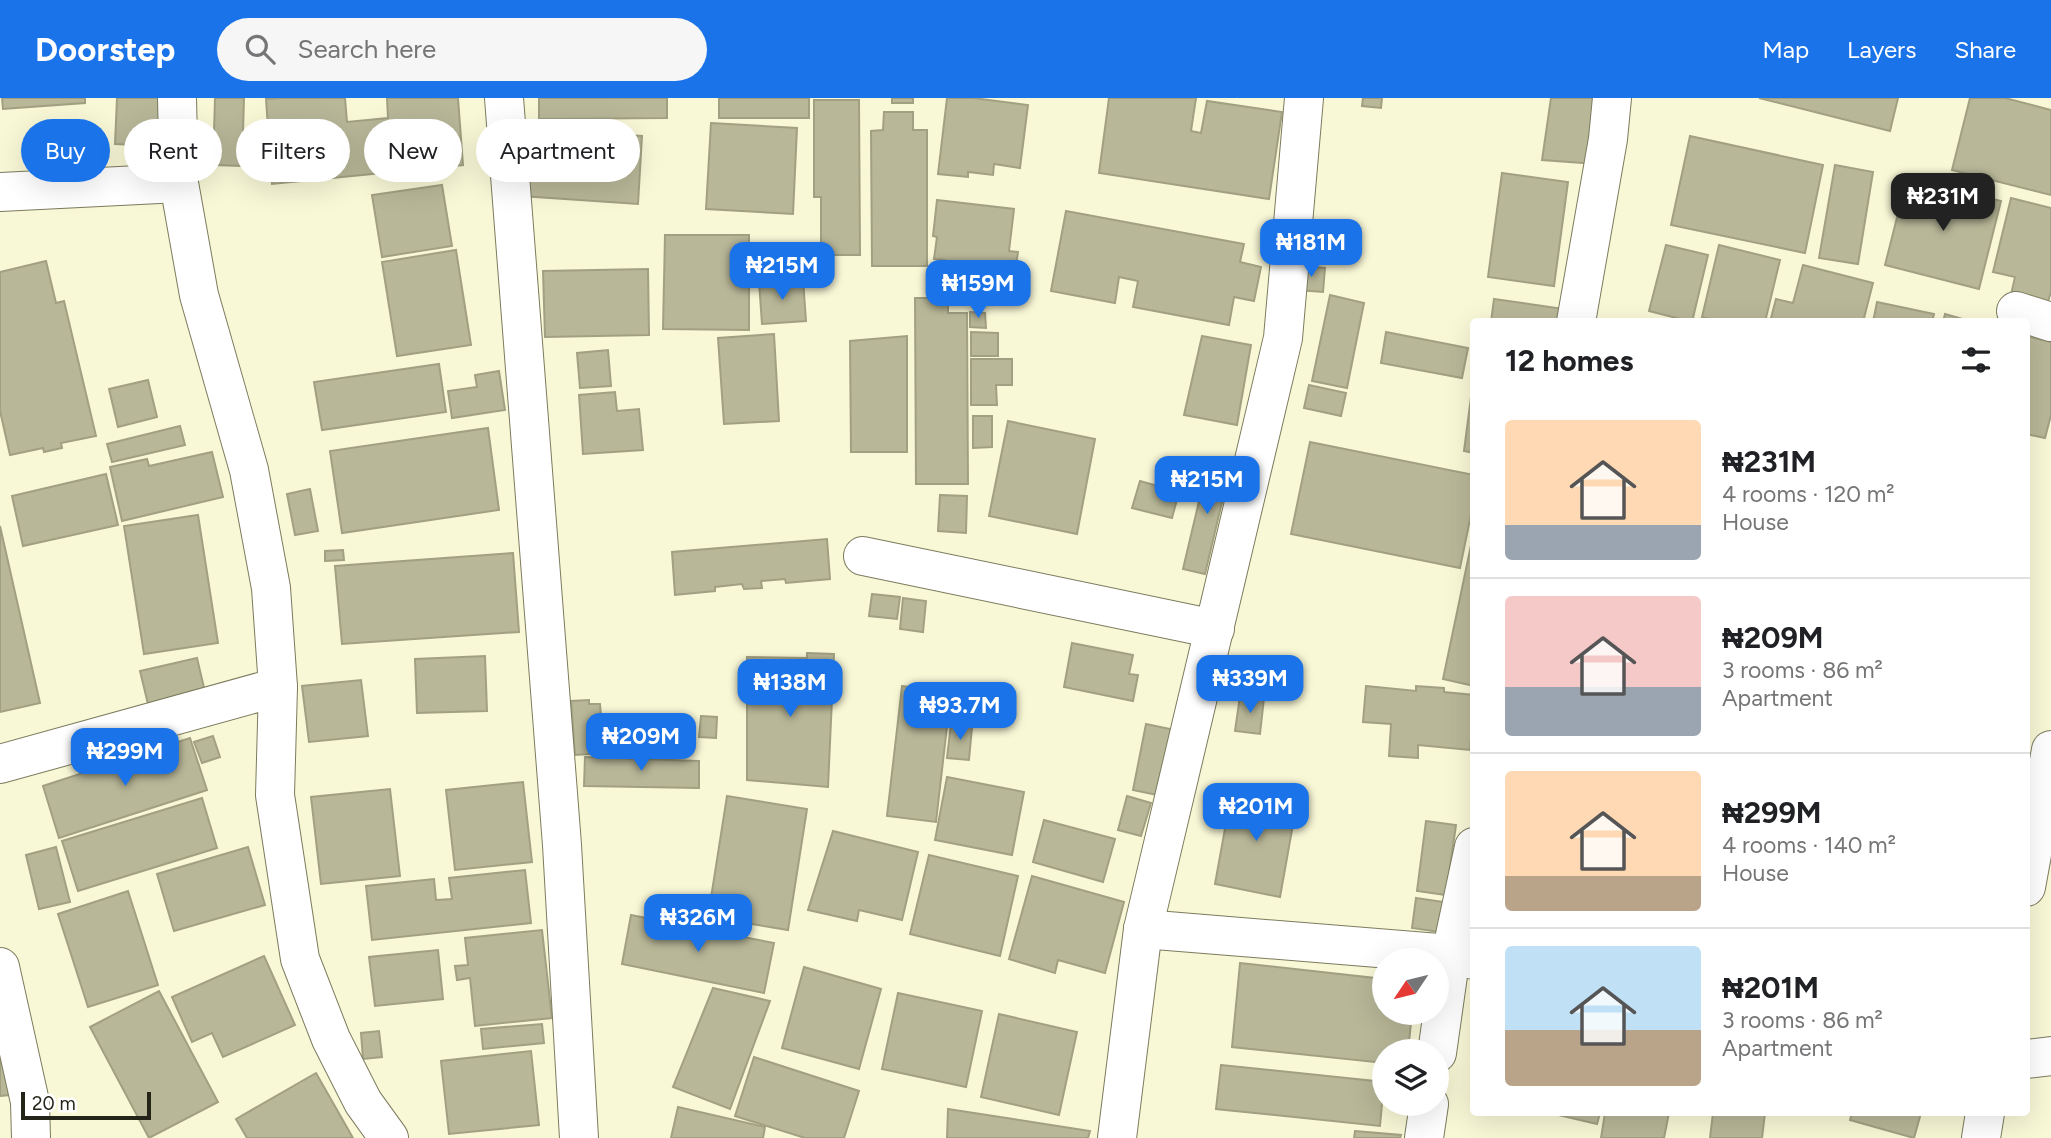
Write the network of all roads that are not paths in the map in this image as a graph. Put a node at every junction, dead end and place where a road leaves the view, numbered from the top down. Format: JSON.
{"nodes":[{"id":1,"x":177,"y":98,"type":"edge"},
{"id":2,"x":504,"y":98,"type":"edge"},
{"id":3,"x":1304,"y":98,"type":"edge"},
{"id":4,"x":1612,"y":98,"type":"edge"},
{"id":5,"x":179,"y":183,"type":"junction"},
{"id":6,"x":0,"y":192,"type":"edge"},
{"id":7,"x":1577,"y":318,"type":"edge"},
{"id":8,"x":863,"y":556,"type":"dead end"},
{"id":9,"x":1215,"y":629,"type":"junction"},
{"id":10,"x":278,"y":687,"type":"junction"},
{"id":11,"x":2051,"y":750,"type":"edge"},
{"id":12,"x":0,"y":765,"type":"edge"},
{"id":13,"x":2044,"y":829,"type":"edge"},
{"id":14,"x":2030,"y":874,"type":"edge"},
{"id":15,"x":1470,"y":884,"type":"edge"},
{"id":16,"x":1143,"y":929,"type":"junction"},
{"id":17,"x":1462,"y":957,"type":"edge"},
{"id":18,"x":0,"y":967,"type":"edge"},
{"id":19,"x":1441,"y":1039,"type":"edge"},
{"id":20,"x":2051,"y":1056,"type":"edge"},
{"id":21,"x":2030,"y":1059,"type":"edge"},
{"id":22,"x":1427,"y":1116,"type":"edge"},
{"id":23,"x":1985,"y":1116,"type":"edge"},
{"id":24,"x":31,"y":1138,"type":"edge"},
{"id":25,"x":389,"y":1138,"type":"edge"},
{"id":26,"x":579,"y":1138,"type":"edge"},
{"id":27,"x":1117,"y":1138,"type":"edge"},
{"id":28,"x":1424,"y":1138,"type":"edge"},
{"id":29,"x":1980,"y":1138,"type":"edge"}],
"edges":[{"from":1,"to":5,"type":"street"},
{"from":2,"to":26,"type":"street"},
{"from":3,"to":9,"type":"street"},
{"from":4,"to":7,"type":"street"},
{"from":5,"to":6,"type":"street"},
{"from":5,"to":10,"type":"street"},
{"from":8,"to":9,"type":"street"},
{"from":9,"to":16,"type":"street"},
{"from":10,"to":12,"type":"street"},
{"from":10,"to":25,"type":"street"},
{"from":11,"to":13,"type":"street"},
{"from":13,"to":14,"type":"street"},
{"from":15,"to":17,"type":"street"},
{"from":16,"to":17,"type":"street"},
{"from":16,"to":27,"type":"street"},
{"from":17,"to":19,"type":"street"},
{"from":18,"to":24,"type":"street"},
{"from":20,"to":21,"type":"street"},
{"from":22,"to":28,"type":"street"},
{"from":23,"to":29,"type":"street"}]}
